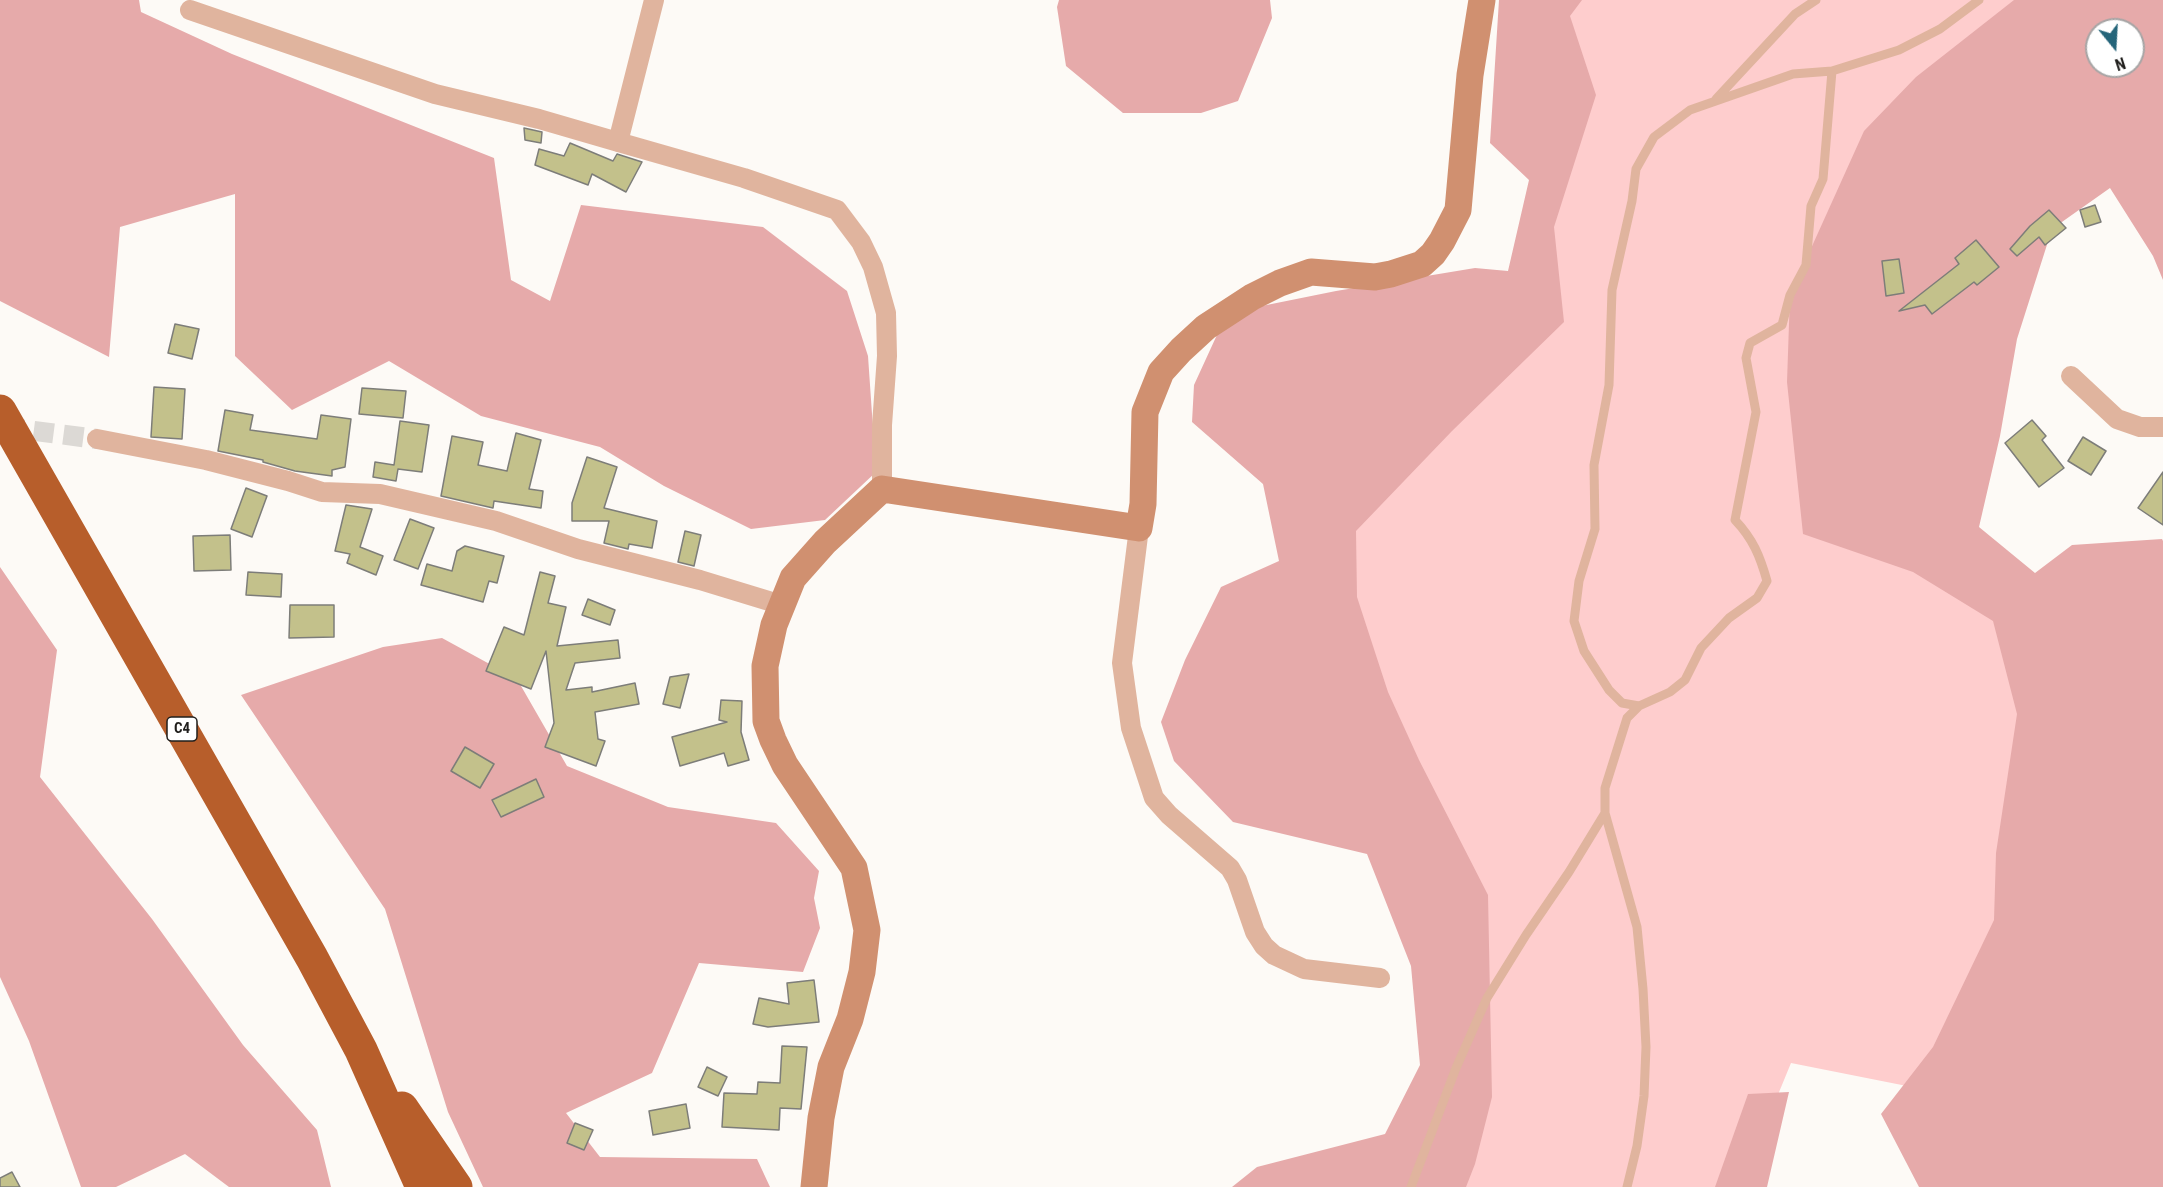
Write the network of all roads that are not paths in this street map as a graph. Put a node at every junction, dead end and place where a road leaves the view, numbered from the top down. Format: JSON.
{"nodes":[{"id":1,"x":654,"y":0,"type":"edge"},
{"id":2,"x":1482,"y":0,"type":"edge"},
{"id":3,"x":1816,"y":0,"type":"edge"},
{"id":4,"x":1978,"y":0,"type":"edge"},
{"id":5,"x":190,"y":10,"type":"dead end"},
{"id":6,"x":1832,"y":71,"type":"junction"},
{"id":7,"x":1714,"y":101,"type":"junction"},
{"id":8,"x":618,"y":142,"type":"junction"},
{"id":9,"x":2071,"y":376,"type":"dead end"},
{"id":10,"x":0,"y":411,"type":"edge"},
{"id":11,"x":2163,"y":427,"type":"edge"},
{"id":12,"x":97,"y":439,"type":"tunnel mouth"},
{"id":13,"x":882,"y":489,"type":"junction"},
{"id":14,"x":1139,"y":528,"type":"junction"},
{"id":15,"x":782,"y":605,"type":"junction"},
{"id":16,"x":1639,"y":706,"type":"junction"},
{"id":17,"x":1605,"y":813,"type":"junction"},
{"id":18,"x":1380,"y":978,"type":"dead end"},
{"id":19,"x":361,"y":1050,"type":"junction"},
{"id":20,"x":422,"y":1187,"type":"edge"},
{"id":21,"x":456,"y":1187,"type":"edge"},
{"id":22,"x":814,"y":1187,"type":"edge"},
{"id":23,"x":1411,"y":1187,"type":"edge"},
{"id":24,"x":1627,"y":1187,"type":"edge"}],
"edges":[{"from":1,"to":8,"type":"street"},
{"from":2,"to":14,"type":"street"},
{"from":3,"to":7,"type":"lane"},
{"from":4,"to":6,"type":"lane"},
{"from":5,"to":8,"type":"street"},
{"from":6,"to":7,"type":"lane"},
{"from":6,"to":16,"type":"lane"},
{"from":7,"to":16,"type":"lane"},
{"from":8,"to":13,"type":"street"},
{"from":9,"to":11,"type":"street"},
{"from":10,"to":19,"type":"highway","number":"C4"},
{"from":12,"to":15,"type":"street"},
{"from":13,"to":14,"type":"street"},
{"from":13,"to":15,"type":"street"},
{"from":14,"to":18,"type":"street"},
{"from":15,"to":22,"type":"street"},
{"from":16,"to":17,"type":"lane"},
{"from":17,"to":23,"type":"lane"},
{"from":17,"to":24,"type":"lane"},
{"from":19,"to":20,"type":"highway","number":"C4"},
{"from":19,"to":21,"type":"highway"}]}
